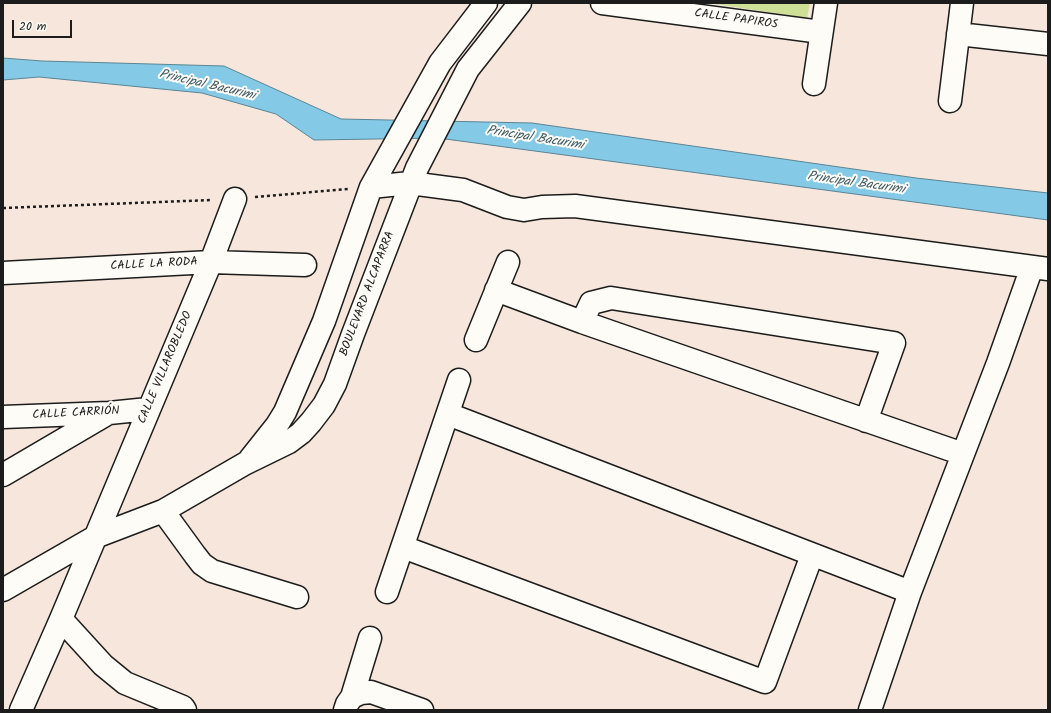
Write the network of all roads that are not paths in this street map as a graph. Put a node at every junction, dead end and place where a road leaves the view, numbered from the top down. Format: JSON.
{"nodes":[{"id":1,"x":486,"y":3,"type":"edge"},
{"id":2,"x":520,"y":3,"type":"edge"},
{"id":3,"x":602,"y":3,"type":"edge"},
{"id":4,"x":826,"y":3,"type":"edge"},
{"id":5,"x":962,"y":3,"type":"edge"},
{"id":6,"x":676,"y":7,"type":"edge"},
{"id":7,"x":821,"y":32,"type":"junction"},
{"id":8,"x":958,"y":34,"type":"junction"},
{"id":9,"x":1048,"y":44,"type":"edge"},
{"id":10,"x":814,"y":84,"type":"dead end"},
{"id":11,"x":950,"y":101,"type":"dead end"},
{"id":12,"x":414,"y":175,"type":"junction"},
{"id":13,"x":377,"y":178,"type":"junction"},
{"id":14,"x":235,"y":199,"type":"road end"},
{"id":15,"x":211,"y":262,"type":"junction"},
{"id":16,"x":508,"y":262,"type":"dead end"},
{"id":17,"x":305,"y":265,"type":"dead end"},
{"id":18,"x":1040,"y":268,"type":"edge"},
{"id":19,"x":3,"y":273,"type":"edge"},
{"id":20,"x":496,"y":290,"type":"junction"},
{"id":21,"x":582,"y":322,"type":"junction"},
{"id":22,"x":476,"y":340,"type":"dead end"},
{"id":23,"x":459,"y":380,"type":"dead end"},
{"id":24,"x":148,"y":409,"type":"junction"},
{"id":25,"x":109,"y":413,"type":"junction"},
{"id":26,"x":448,"y":414,"type":"junction"},
{"id":27,"x":3,"y":417,"type":"edge"},
{"id":28,"x":866,"y":421,"type":"junction"},
{"id":29,"x":963,"y":454,"type":"junction"},
{"id":30,"x":246,"y":463,"type":"junction"},
{"id":31,"x":3,"y":475,"type":"edge"},
{"id":32,"x":164,"y":510,"type":"junction"},
{"id":33,"x":95,"y":536,"type":"junction"},
{"id":34,"x":403,"y":547,"type":"junction"},
{"id":35,"x":812,"y":554,"type":"junction"},
{"id":36,"x":3,"y":590,"type":"edge"},
{"id":37,"x":388,"y":592,"type":"dead end"},
{"id":38,"x":910,"y":592,"type":"junction"},
{"id":39,"x":297,"y":597,"type":"dead end"},
{"id":40,"x":61,"y":619,"type":"junction"},
{"id":41,"x":370,"y":638,"type":"dead end"},
{"id":42,"x":348,"y":704,"type":"edge"},
{"id":43,"x":21,"y":710,"type":"edge"},
{"id":44,"x":185,"y":710,"type":"edge"},
{"id":45,"x":422,"y":710,"type":"edge"},
{"id":46,"x":870,"y":710,"type":"edge"}],
"edges":[{"from":1,"to":13,"type":"street","name":"BOULEVARD ALCAPARRA"},
{"from":2,"to":12,"type":"street","name":"BOULEVARD ALCAPARRA"},
{"from":3,"to":6,"type":"street","name":"CALLE PAPIROS"},
{"from":4,"to":7,"type":"street"},
{"from":5,"to":8,"type":"street"},
{"from":6,"to":7,"type":"street","name":"CALLE PAPIROS"},
{"from":7,"to":10,"type":"street"},
{"from":8,"to":9,"type":"street"},
{"from":8,"to":11,"type":"street"},
{"from":12,"to":13,"type":"street"},
{"from":12,"to":18,"type":"street"},
{"from":12,"to":30,"type":"street","name":"BOULEVARD ALCAPARRA"},
{"from":13,"to":30,"type":"street","name":"BOULEVARD ALCAPARRA"},
{"from":14,"to":15,"type":"street","name":"CALLE VILLAROBLEDO"},
{"from":15,"to":17,"type":"street","name":"CALLE LA RODA"},
{"from":15,"to":19,"type":"street","name":"CALLE LA RODA"},
{"from":15,"to":24,"type":"street","name":"CALLE VILLAROBLEDO"},
{"from":16,"to":20,"type":"street"},
{"from":18,"to":29,"type":"street"},
{"from":20,"to":21,"type":"street"},
{"from":20,"to":22,"type":"street"},
{"from":21,"to":28,"type":"street"},
{"from":21,"to":28,"type":"street"},
{"from":23,"to":26,"type":"street"},
{"from":24,"to":25,"type":"street","name":"CALLE CARRIÓN"},
{"from":24,"to":33,"type":"street","name":"CALLE VILLAROBLEDO"},
{"from":25,"to":27,"type":"street","name":"CALLE CARRIÓN"},
{"from":25,"to":31,"type":"street"},
{"from":26,"to":34,"type":"street"},
{"from":26,"to":35,"type":"street"},
{"from":28,"to":29,"type":"street"},
{"from":29,"to":38,"type":"street"},
{"from":30,"to":32,"type":"street","name":"BOULEVARD ALCAPARRA"},
{"from":32,"to":33,"type":"street","name":"BOULEVARD ALCAPARRA"},
{"from":32,"to":39,"type":"street"},
{"from":33,"to":36,"type":"street","name":"BOULEVARD ALCAPARRA"},
{"from":33,"to":40,"type":"street","name":"CALLE VILLAROBLEDO"},
{"from":34,"to":35,"type":"street"},
{"from":34,"to":37,"type":"street"},
{"from":35,"to":38,"type":"street"},
{"from":38,"to":46,"type":"street"},
{"from":40,"to":43,"type":"street","name":"CALLE VILLAROBLEDO"},
{"from":40,"to":44,"type":"street"},
{"from":41,"to":42,"type":"street"},
{"from":42,"to":45,"type":"street"}]}
